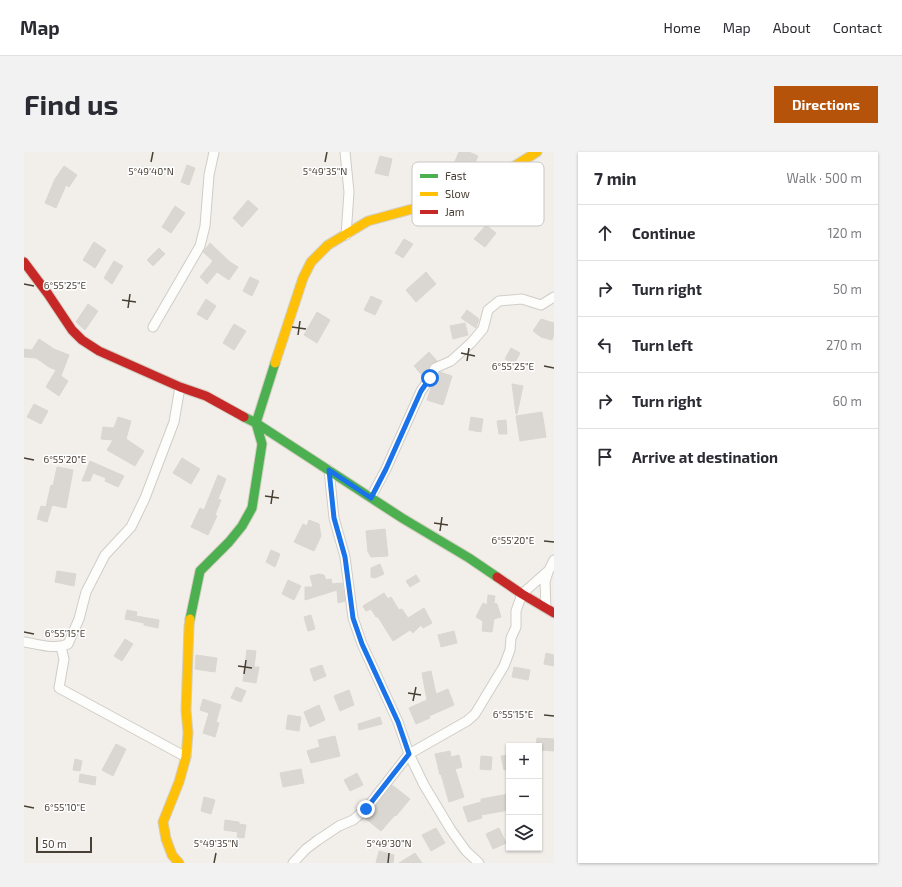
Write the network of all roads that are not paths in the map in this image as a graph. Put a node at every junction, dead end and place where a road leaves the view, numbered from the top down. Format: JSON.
{"nodes":[{"id":1,"x":214,"y":152,"type":"edge"},
{"id":2,"x":345,"y":152,"type":"edge"},
{"id":3,"x":537,"y":152,"type":"edge"},
{"id":4,"x":522,"y":162,"type":"edge"},
{"id":5,"x":412,"y":209,"type":"edge"},
{"id":6,"x":346,"y":235,"type":"junction"},
{"id":7,"x":24,"y":262,"type":"edge"},
{"id":8,"x":554,"y":297,"type":"edge"},
{"id":9,"x":153,"y":327,"type":"dead end"},
{"id":10,"x":180,"y":388,"type":"junction"},
{"id":11,"x":256,"y":423,"type":"junction"},
{"id":12,"x":329,"y":470,"type":"junction"},
{"id":13,"x":371,"y":498,"type":"junction"},
{"id":14,"x":554,"y":560,"type":"edge"},
{"id":15,"x":549,"y":570,"type":"junction"},
{"id":16,"x":522,"y":594,"type":"junction"},
{"id":17,"x":550,"y":611,"type":"edge"},
{"id":18,"x":24,"y":642,"type":"edge"},
{"id":19,"x":61,"y":647,"type":"junction"},
{"id":20,"x":409,"y":754,"type":"junction"},
{"id":21,"x":186,"y":756,"type":"junction"},
{"id":22,"x":179,"y":863,"type":"edge"},
{"id":23,"x":293,"y":863,"type":"edge"},
{"id":24,"x":479,"y":863,"type":"edge"}],
"edges":[{"from":1,"to":9,"type":"street"},
{"from":2,"to":6,"type":"street"},
{"from":3,"to":4,"type":"street"},
{"from":5,"to":6,"type":"street"},
{"from":6,"to":11,"type":"street"},
{"from":7,"to":10,"type":"street"},
{"from":8,"to":13,"type":"street"},
{"from":10,"to":11,"type":"street"},
{"from":10,"to":19,"type":"street"},
{"from":11,"to":12,"type":"street"},
{"from":11,"to":21,"type":"street"},
{"from":12,"to":13,"type":"street"},
{"from":12,"to":20,"type":"street"},
{"from":13,"to":16,"type":"street"},
{"from":14,"to":15,"type":"street"},
{"from":15,"to":16,"type":"street"},
{"from":15,"to":17,"type":"street"},
{"from":16,"to":17,"type":"street"},
{"from":16,"to":20,"type":"street"},
{"from":18,"to":19,"type":"street"},
{"from":19,"to":21,"type":"street"},
{"from":20,"to":23,"type":"street"},
{"from":20,"to":24,"type":"street"},
{"from":21,"to":22,"type":"street"}]}
